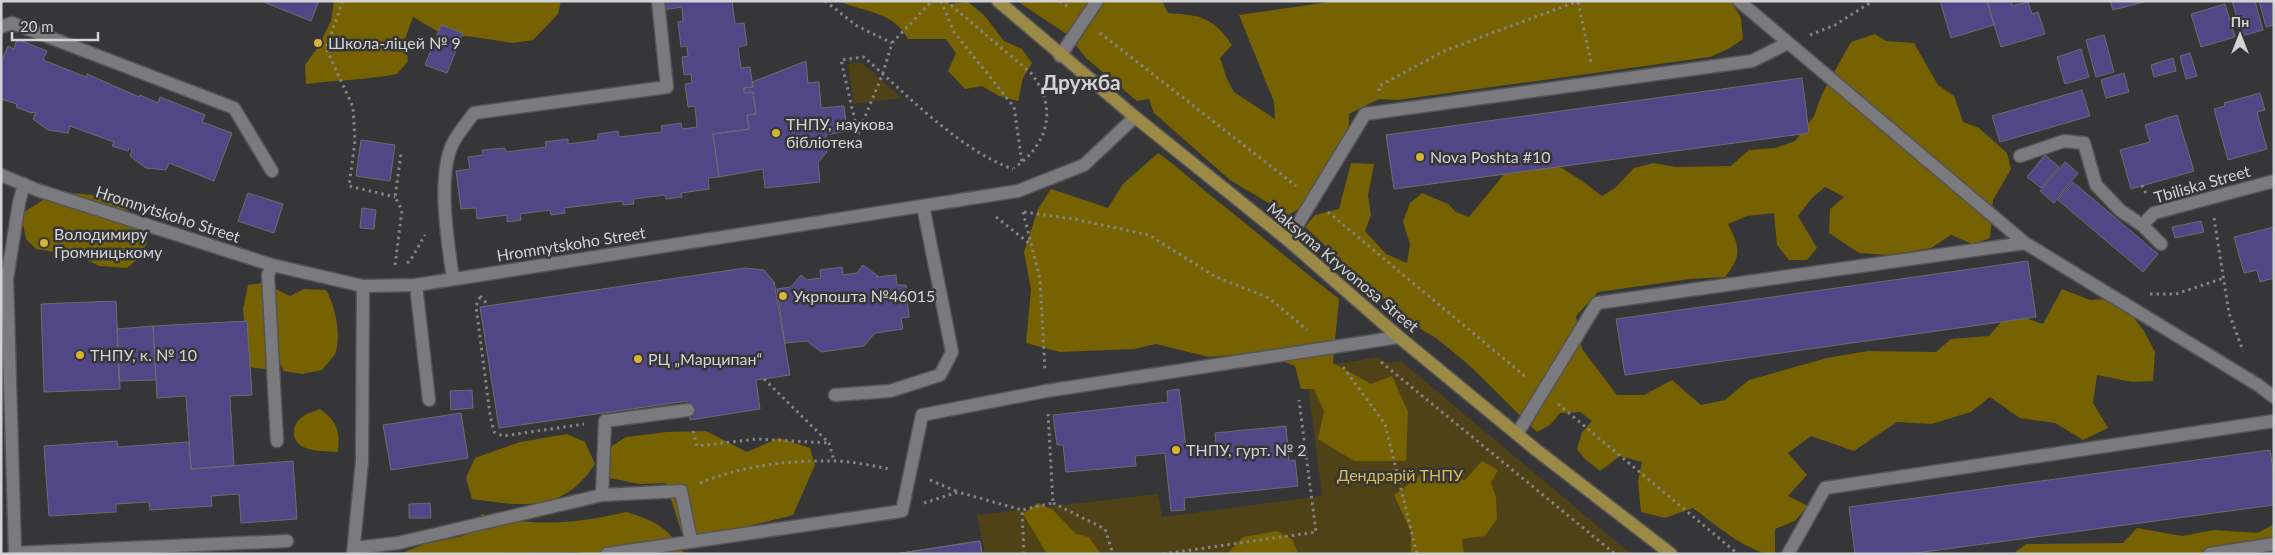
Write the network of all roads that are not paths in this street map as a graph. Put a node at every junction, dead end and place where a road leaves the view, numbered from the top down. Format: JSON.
{"nodes":[{"id":1,"x":658,"y":1,"type":"edge"},
{"id":2,"x":998,"y":1,"type":"edge"},
{"id":3,"x":1097,"y":1,"type":"edge"},
{"id":4,"x":1739,"y":1,"type":"edge"},
{"id":5,"x":1,"y":27,"type":"edge"},
{"id":6,"x":1786,"y":44,"type":"junction"},
{"id":7,"x":1060,"y":56,"type":"junction"},
{"id":8,"x":1135,"y":117,"type":"junction"},
{"id":9,"x":2020,"y":156,"type":"dead end"},
{"id":10,"x":272,"y":171,"type":"dead end"},
{"id":11,"x":1,"y":176,"type":"edge"},
{"id":12,"x":2274,"y":181,"type":"edge"},
{"id":13,"x":24,"y":184,"type":"junction"},
{"id":14,"x":923,"y":206,"type":"junction"},
{"id":15,"x":2142,"y":225,"type":"junction"},
{"id":16,"x":1288,"y":240,"type":"junction"},
{"id":17,"x":2026,"y":243,"type":"junction"},
{"id":18,"x":2161,"y":244,"type":"dead end"},
{"id":19,"x":272,"y":265,"type":"junction"},
{"id":20,"x":453,"y":279,"type":"junction"},
{"id":21,"x":416,"y":285,"type":"junction"},
{"id":22,"x":363,"y":286,"type":"junction"},
{"id":23,"x":1399,"y":336,"type":"junction"},
{"id":24,"x":835,"y":395,"type":"dead end"},
{"id":25,"x":2274,"y":397,"type":"edge"},
{"id":26,"x":429,"y":400,"type":"dead end"},
{"id":27,"x":688,"y":410,"type":"dead end"},
{"id":28,"x":2274,"y":422,"type":"edge"},
{"id":29,"x":1517,"y":434,"type":"junction"},
{"id":30,"x":277,"y":441,"type":"dead end"},
{"id":31,"x":602,"y":495,"type":"junction"},
{"id":32,"x":691,"y":540,"type":"junction"},
{"id":33,"x":287,"y":541,"type":"dead end"},
{"id":34,"x":2274,"y":544,"type":"edge"},
{"id":35,"x":354,"y":551,"type":"edge"},
{"id":36,"x":607,"y":554,"type":"edge"},
{"id":37,"x":1672,"y":554,"type":"edge"},
{"id":38,"x":1788,"y":554,"type":"edge"},
{"id":39,"x":2210,"y":554,"type":"edge"}],
"edges":[{"from":1,"to":20,"type":"street"},
{"from":2,"to":7,"type":"main road","name":"Maksyma Kryvonosa Street"},
{"from":3,"to":7,"type":"street"},
{"from":4,"to":6,"type":"street"},
{"from":5,"to":10,"type":"street"},
{"from":6,"to":16,"type":"street"},
{"from":6,"to":17,"type":"street"},
{"from":7,"to":8,"type":"main road","name":"Maksyma Kryvonosa Street"},
{"from":8,"to":14,"type":"street","name":"Hromnytskoho Street"},
{"from":8,"to":16,"type":"main road","name":"Maksyma Kryvonosa Street"},
{"from":9,"to":15,"type":"street"},
{"from":11,"to":13,"type":"street","name":"Hromnytskoho Street"},
{"from":12,"to":15,"type":"street","name":"Tbiliska Street"},
{"from":13,"to":19,"type":"street","name":"Hromnytskoho Street"},
{"from":13,"to":33,"type":"street"},
{"from":14,"to":20,"type":"street","name":"Hromnytskoho Street"},
{"from":14,"to":24,"type":"street"},
{"from":15,"to":18,"type":"street"},
{"from":16,"to":23,"type":"main road","name":"Maksyma Kryvonosa Street"},
{"from":17,"to":25,"type":"street"},
{"from":17,"to":29,"type":"street"},
{"from":19,"to":22,"type":"street","name":"Hromnytskoho Street"},
{"from":19,"to":30,"type":"street"},
{"from":20,"to":21,"type":"street","name":"Hromnytskoho Street"},
{"from":21,"to":22,"type":"street","name":"Hromnytskoho Street"},
{"from":21,"to":26,"type":"street"},
{"from":22,"to":35,"type":"street"},
{"from":23,"to":29,"type":"main road","name":"Maksyma Kryvonosa Street"},
{"from":23,"to":32,"type":"street"},
{"from":27,"to":31,"type":"street"},
{"from":28,"to":38,"type":"street"},
{"from":29,"to":37,"type":"main road","name":"Maksyma Kryvonosa Street"},
{"from":31,"to":32,"type":"street"},
{"from":31,"to":35,"type":"street"},
{"from":32,"to":36,"type":"street"},
{"from":34,"to":39,"type":"street"}]}
